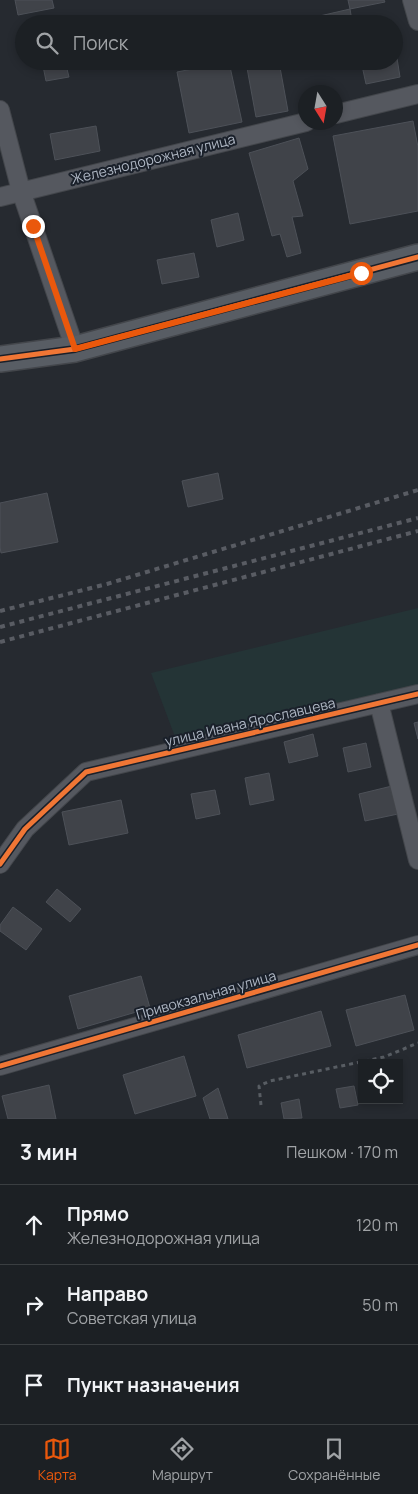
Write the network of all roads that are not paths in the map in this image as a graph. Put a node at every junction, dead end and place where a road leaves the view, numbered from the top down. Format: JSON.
{"nodes":[{"id":1,"x":412,"y":0,"type":"edge"},
{"id":2,"x":418,"y":21,"type":"edge"},
{"id":3,"x":418,"y":94,"type":"edge"},
{"id":4,"x":0,"y":110,"type":"edge"},
{"id":5,"x":343,"y":112,"type":"edge"},
{"id":6,"x":298,"y":124,"type":"edge"},
{"id":7,"x":21,"y":190,"type":"junction"},
{"id":8,"x":0,"y":197,"type":"edge"},
{"id":9,"x":418,"y":257,"type":"edge"},
{"id":10,"x":75,"y":349,"type":"junction"},
{"id":11,"x":0,"y":359,"type":"edge"},
{"id":12,"x":418,"y":694,"type":"edge"},
{"id":13,"x":379,"y":703,"type":"junction"},
{"id":14,"x":418,"y":860,"type":"edge"},
{"id":15,"x":0,"y":864,"type":"edge"},
{"id":16,"x":418,"y":945,"type":"edge"},
{"id":17,"x":0,"y":1066,"type":"edge"}],
"edges":[{"from":1,"to":2,"type":"street"},
{"from":3,"to":5,"type":"street"},
{"from":4,"to":7,"type":"street"},
{"from":6,"to":7,"type":"street","name":"Железнодорожная улица"},
{"from":7,"to":8,"type":"street","name":"Железнодорожная улица"},
{"from":7,"to":10,"type":"street"},
{"from":9,"to":10,"type":"street"},
{"from":10,"to":11,"type":"street"},
{"from":12,"to":13,"type":"street","name":"улица Ивана Ярославцева"},
{"from":13,"to":14,"type":"street"},
{"from":13,"to":15,"type":"street","name":"улица Ивана Ярославцева"},
{"from":16,"to":17,"type":"street","name":"Привокзальная улица"}]}
